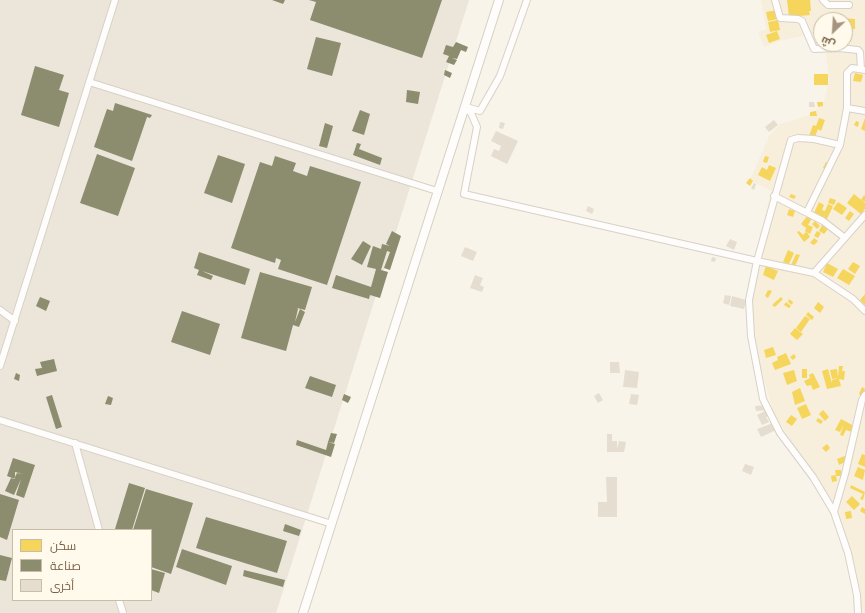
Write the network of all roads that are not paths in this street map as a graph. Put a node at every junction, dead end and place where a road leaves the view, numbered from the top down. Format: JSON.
{"nodes":[{"id":1,"x":115,"y":0,"type":"edge"},
{"id":2,"x":498,"y":0,"type":"edge"},
{"id":3,"x":527,"y":0,"type":"edge"},
{"id":4,"x":775,"y":0,"type":"edge"},
{"id":5,"x":823,"y":0,"type":"edge"},
{"id":6,"x":849,"y":5,"type":"dead end"},
{"id":7,"x":863,"y":69,"type":"edge"},
{"id":8,"x":89,"y":82,"type":"junction"},
{"id":9,"x":464,"y":107,"type":"junction"},
{"id":10,"x":847,"y":108,"type":"junction"},
{"id":11,"x":865,"y":111,"type":"edge"},
{"id":12,"x":840,"y":145,"type":"junction"},
{"id":13,"x":437,"y":191,"type":"junction"},
{"id":14,"x":774,"y":196,"type":"junction"},
{"id":15,"x":806,"y":212,"type":"junction"},
{"id":16,"x":865,"y":215,"type":"edge"},
{"id":17,"x":845,"y":238,"type":"junction"},
{"id":18,"x":757,"y":261,"type":"junction"},
{"id":19,"x":814,"y":273,"type":"junction"},
{"id":20,"x":0,"y":310,"type":"edge"},
{"id":21,"x":865,"y":311,"type":"edge"},
{"id":22,"x":15,"y":322,"type":"junction"},
{"id":23,"x":0,"y":366,"type":"edge"},
{"id":24,"x":865,"y":395,"type":"edge"},
{"id":25,"x":0,"y":420,"type":"edge"},
{"id":26,"x":75,"y":443,"type":"junction"},
{"id":27,"x":834,"y":512,"type":"junction"},
{"id":28,"x":332,"y":524,"type":"junction"},
{"id":29,"x":99,"y":529,"type":"edge"},
{"id":30,"x":119,"y":601,"type":"edge"},
{"id":31,"x":865,"y":611,"type":"edge"},
{"id":32,"x":123,"y":613,"type":"edge"},
{"id":33,"x":303,"y":613,"type":"edge"},
{"id":34,"x":858,"y":613,"type":"edge"}],
"edges":[{"from":1,"to":8,"type":"street"},
{"from":2,"to":9,"type":"street"},
{"from":3,"to":9,"type":"street"},
{"from":4,"to":7,"type":"street"},
{"from":5,"to":6,"type":"street"},
{"from":7,"to":10,"type":"street"},
{"from":8,"to":13,"type":"street"},
{"from":8,"to":22,"type":"street"},
{"from":9,"to":13,"type":"street"},
{"from":9,"to":18,"type":"street"},
{"from":10,"to":11,"type":"street"},
{"from":10,"to":12,"type":"street"},
{"from":12,"to":14,"type":"street"},
{"from":12,"to":15,"type":"street"},
{"from":13,"to":28,"type":"street"},
{"from":14,"to":15,"type":"street"},
{"from":14,"to":18,"type":"street"},
{"from":15,"to":17,"type":"street"},
{"from":16,"to":17,"type":"street"},
{"from":17,"to":19,"type":"street"},
{"from":18,"to":19,"type":"street"},
{"from":18,"to":27,"type":"street"},
{"from":19,"to":21,"type":"street"},
{"from":20,"to":22,"type":"street"},
{"from":22,"to":23,"type":"street"},
{"from":24,"to":27,"type":"street"},
{"from":25,"to":26,"type":"street"},
{"from":26,"to":28,"type":"street"},
{"from":26,"to":29,"type":"street"},
{"from":27,"to":34,"type":"street"},
{"from":28,"to":33,"type":"street"},
{"from":30,"to":32,"type":"street"},
{"from":31,"to":34,"type":"street"}]}
